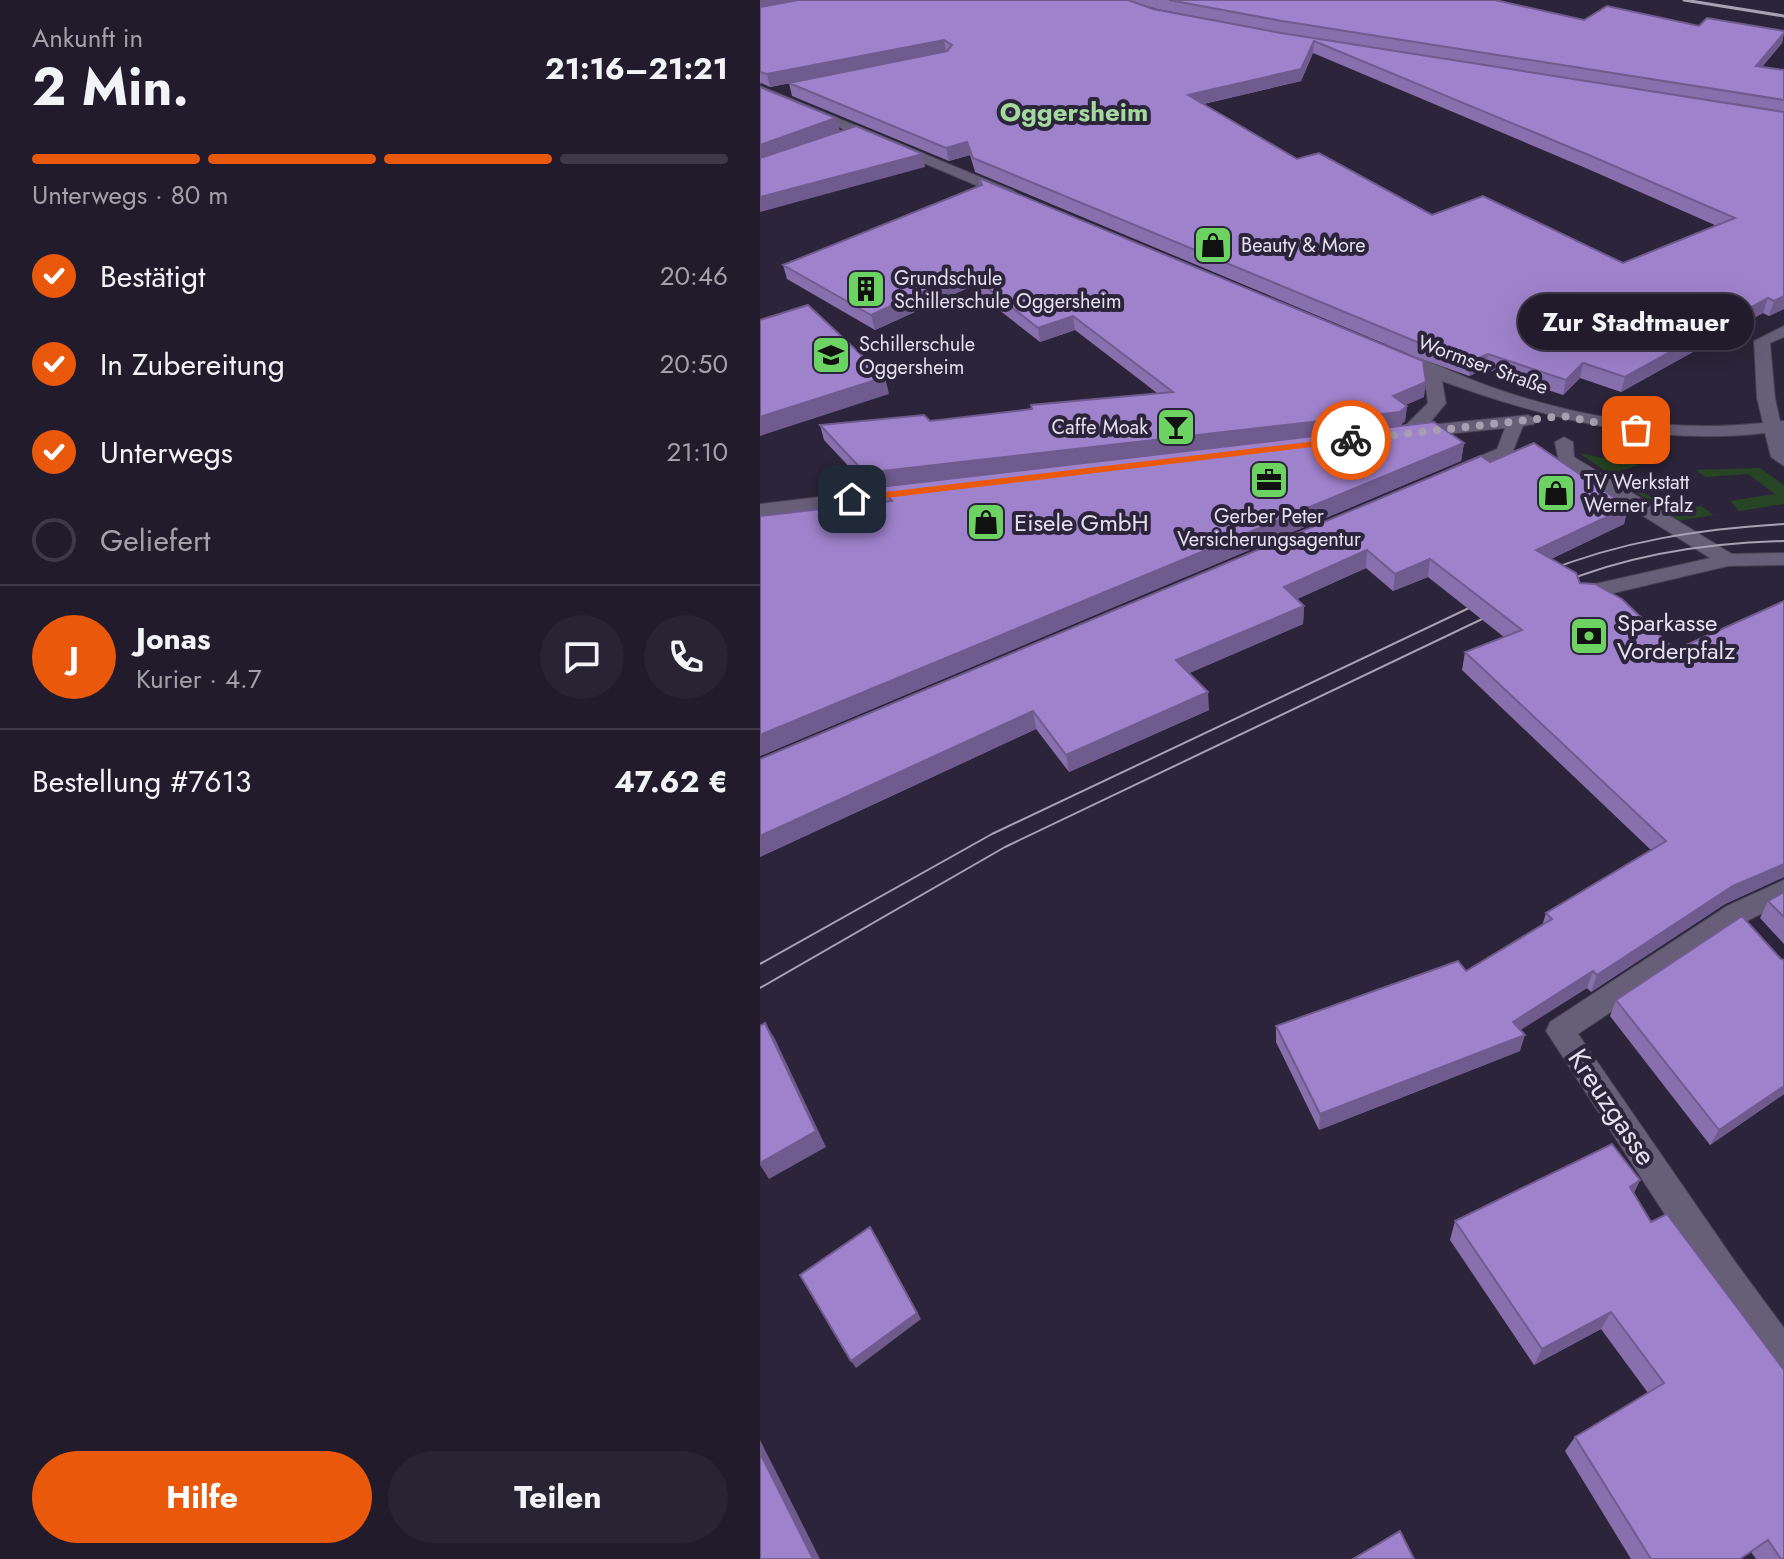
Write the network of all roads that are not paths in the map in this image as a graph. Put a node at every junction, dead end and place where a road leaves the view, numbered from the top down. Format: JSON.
{"nodes":[{"id":1,"x":798,"y":88,"type":"edge"},
{"id":2,"x":764,"y":92,"type":"edge"},
{"id":3,"x":1024,"y":200,"type":"edge"},
{"id":4,"x":1784,"y":331,"type":"edge"},
{"id":5,"x":1373,"y":347,"type":"edge"},
{"id":6,"x":1432,"y":371,"type":"junction"},
{"id":7,"x":1563,"y":416,"type":"junction"},
{"id":8,"x":1516,"y":421,"type":"junction"},
{"id":9,"x":1778,"y":427,"type":"edge"},
{"id":10,"x":1564,"y":442,"type":"dead end"},
{"id":11,"x":1784,"y":460,"type":"edge"},
{"id":12,"x":1439,"y":480,"type":"edge"},
{"id":13,"x":934,"y":489,"type":"edge"},
{"id":14,"x":760,"y":510,"type":"edge"},
{"id":15,"x":1784,"y":559,"type":"edge"},
{"id":16,"x":1728,"y":560,"type":"junction"},
{"id":17,"x":1584,"y":593,"type":"edge"},
{"id":18,"x":1784,"y":890,"type":"edge"},
{"id":19,"x":1784,"y":1356,"type":"edge"}],
"edges":[{"from":1,"to":2,"type":"street"},
{"from":2,"to":3,"type":"street"},
{"from":4,"to":9,"type":"street"},
{"from":5,"to":6,"type":"street","name":"Wormser Straße"},
{"from":6,"to":7,"type":"street","name":"Wormser Straße"},
{"from":6,"to":8,"type":"street"},
{"from":7,"to":8,"type":"street"},
{"from":7,"to":9,"type":"street"},
{"from":8,"to":12,"type":"street"},
{"from":9,"to":11,"type":"street"},
{"from":10,"to":16,"type":"street"},
{"from":13,"to":14,"type":"street"},
{"from":15,"to":16,"type":"street"},
{"from":16,"to":17,"type":"street"},
{"from":18,"to":19,"type":"street","name":"Kreuzgasse"}]}
